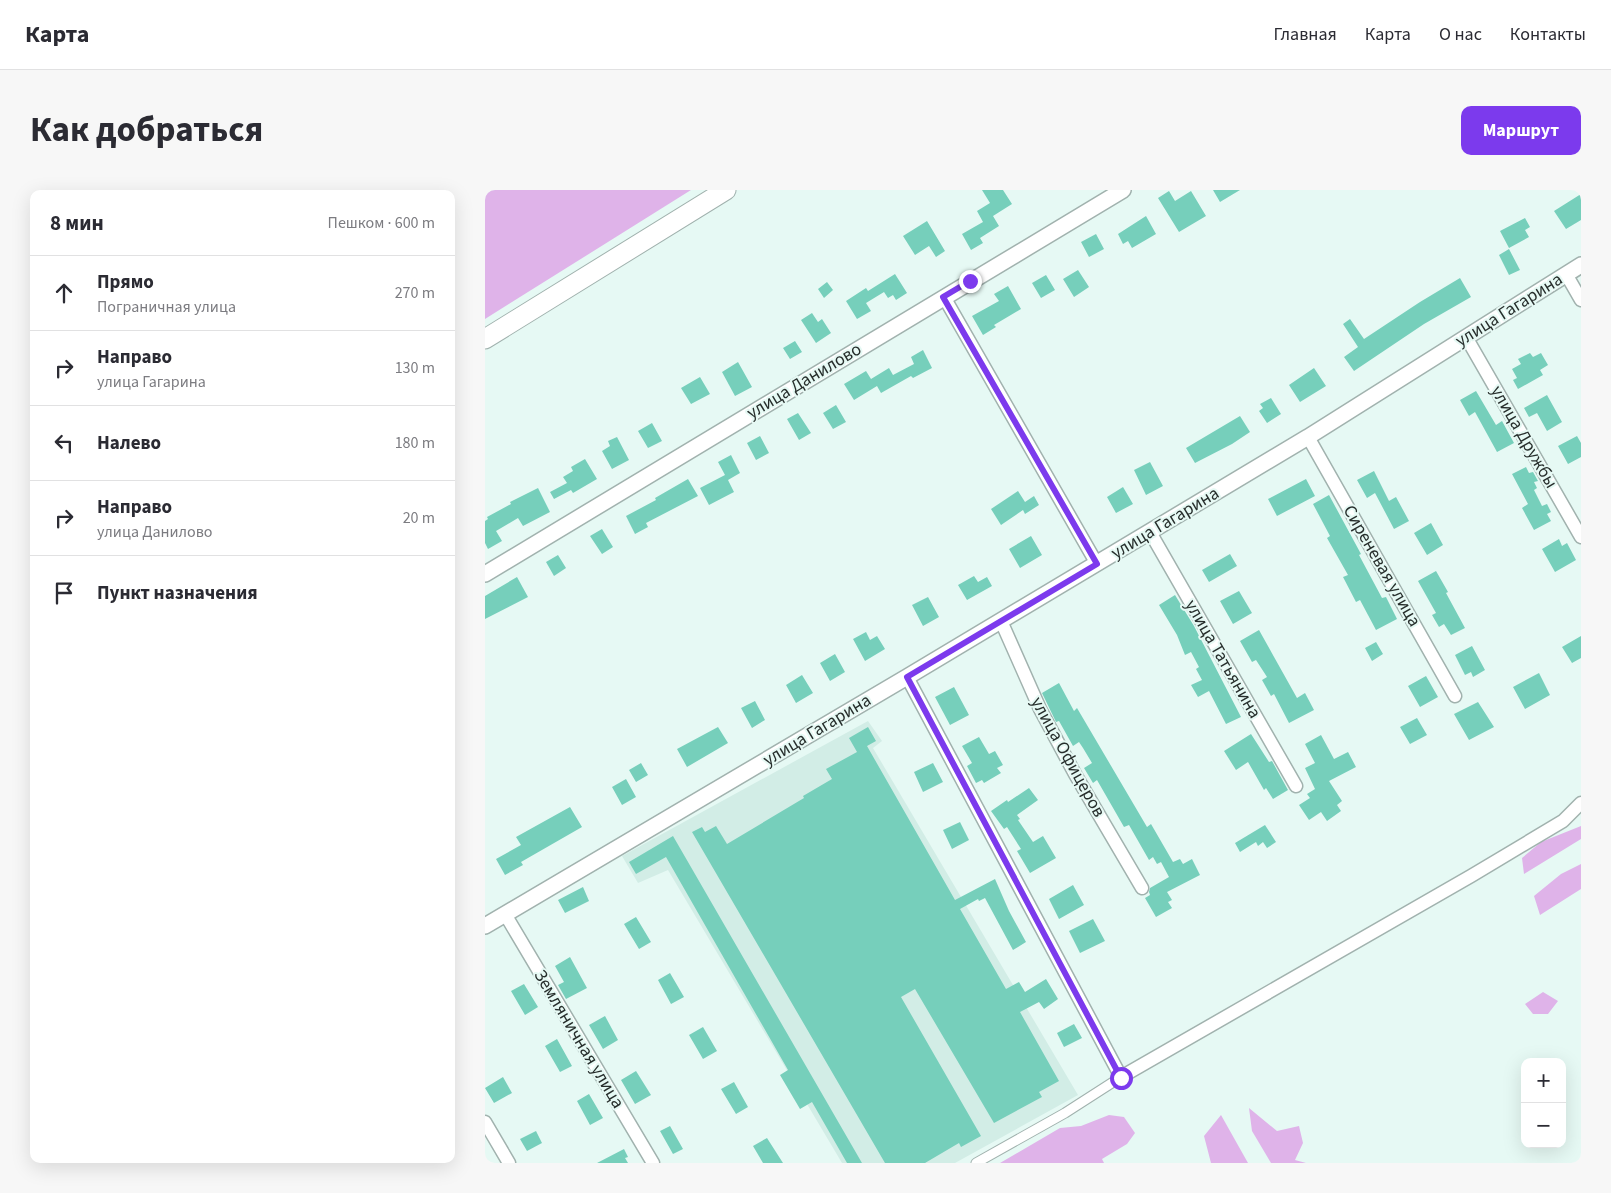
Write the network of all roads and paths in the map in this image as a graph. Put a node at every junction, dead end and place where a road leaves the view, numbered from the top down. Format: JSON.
{"nodes":[{"id":1,"x":726,"y":190,"type":"edge"},
{"id":2,"x":1123,"y":190,"type":"edge"},
{"id":3,"x":1581,"y":265,"type":"edge"},
{"id":4,"x":1566,"y":274,"type":"junction"},
{"id":5,"x":943,"y":297,"type":"junction"},
{"id":6,"x":1581,"y":300,"type":"edge"},
{"id":7,"x":1466,"y":337,"type":"junction"},
{"id":8,"x":485,"y":339,"type":"edge"},
{"id":9,"x":1308,"y":437,"type":"junction"},
{"id":10,"x":1150,"y":532,"type":"junction"},
{"id":11,"x":1581,"y":537,"type":"edge"},
{"id":12,"x":1097,"y":564,"type":"junction"},
{"id":13,"x":485,"y":574,"type":"edge"},
{"id":14,"x":1001,"y":621,"type":"junction"},
{"id":15,"x":907,"y":677,"type":"junction"},
{"id":16,"x":1455,"y":696,"type":"dead end"},
{"id":17,"x":1296,"y":786,"type":"dead end"},
{"id":18,"x":1581,"y":803,"type":"edge"},
{"id":19,"x":1142,"y":888,"type":"dead end"},
{"id":20,"x":505,"y":914,"type":"junction"},
{"id":21,"x":485,"y":926,"type":"edge"},
{"id":22,"x":1121,"y":1078,"type":"junction"},
{"id":23,"x":485,"y":1122,"type":"edge"},
{"id":24,"x":509,"y":1163,"type":"edge"},
{"id":25,"x":653,"y":1163,"type":"edge"},
{"id":26,"x":977,"y":1163,"type":"edge"}],
"edges":[{"from":1,"to":8,"type":"main road"},
{"from":2,"to":5,"type":"street","name":"улица Данилово"},
{"from":3,"to":4,"type":"street","name":"улица Гагарина"},
{"from":4,"to":6,"type":"street"},
{"from":4,"to":7,"type":"street","name":"улица Гагарина"},
{"from":5,"to":12,"type":"street"},
{"from":5,"to":13,"type":"street","name":"улица Данилово"},
{"from":7,"to":9,"type":"street","name":"улица Гагарина"},
{"from":7,"to":11,"type":"street","name":"улица Дружбы"},
{"from":9,"to":10,"type":"street","name":"улица Гагарина"},
{"from":9,"to":16,"type":"street","name":"Сиреневая улица"},
{"from":10,"to":12,"type":"street","name":"улица Гагарина"},
{"from":10,"to":17,"type":"street","name":"улица Татьянина"},
{"from":12,"to":14,"type":"street","name":"улица Гагарина"},
{"from":14,"to":15,"type":"street","name":"улица Гагарина"},
{"from":14,"to":19,"type":"street","name":"улица Офицеров"},
{"from":15,"to":20,"type":"street","name":"улица Гагарина"},
{"from":15,"to":22,"type":"street"},
{"from":18,"to":22,"type":"street"},
{"from":20,"to":21,"type":"street","name":"улица Гагарина"},
{"from":20,"to":25,"type":"street","name":"Земляничная улица"},
{"from":22,"to":26,"type":"street"},
{"from":23,"to":24,"type":"street"}]}
